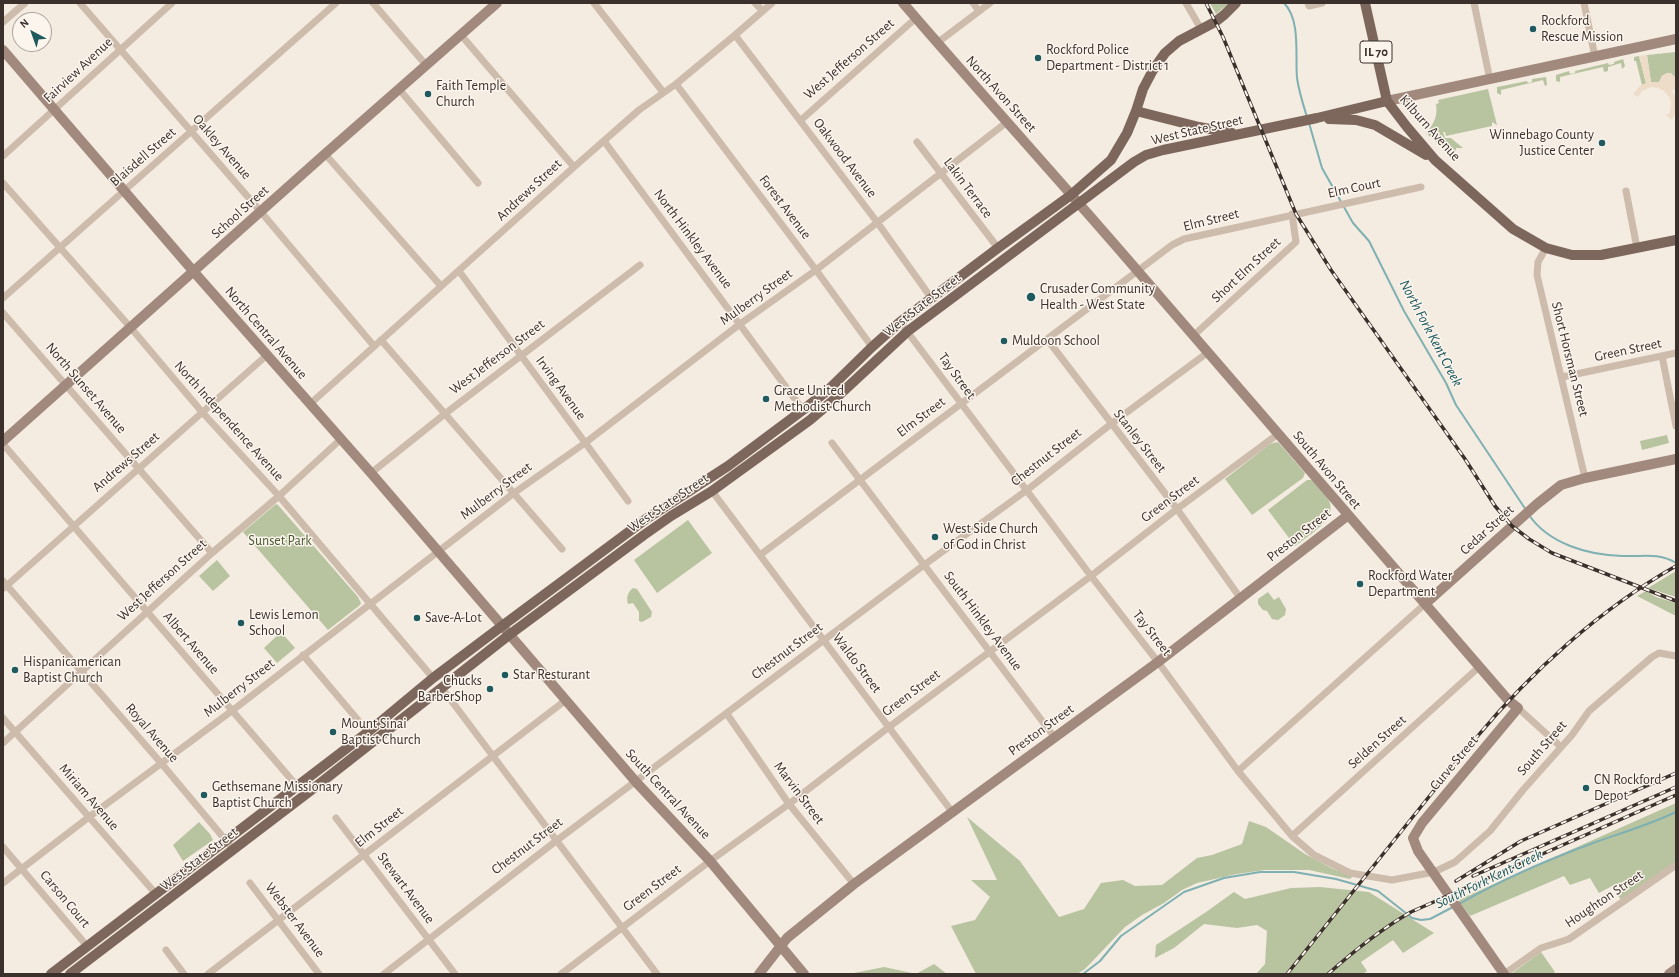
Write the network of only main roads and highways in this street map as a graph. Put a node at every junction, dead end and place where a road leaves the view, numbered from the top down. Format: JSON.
{"nodes":[{"id":1,"x":1236,"y":3,"type":"edge"},
{"id":2,"x":1365,"y":3,"type":"edge"},
{"id":3,"x":1387,"y":101,"type":"junction"},
{"id":4,"x":1136,"y":111,"type":"junction"},
{"id":5,"x":1313,"y":119,"type":"junction"},
{"id":6,"x":1237,"y":134,"type":"junction"},
{"id":7,"x":1436,"y":160,"type":"junction"},
{"id":8,"x":1676,"y":240,"type":"edge"},
{"id":9,"x":51,"y":974,"type":"edge"},
{"id":10,"x":70,"y":974,"type":"edge"}],
"edges":[{"from":1,"to":4,"type":"main road","name":"West State Street"},
{"from":2,"to":3,"type":"main road","name":"Kilburn Avenue","number":"IL 70"},
{"from":3,"to":5,"type":"main road","name":"West State Street"},
{"from":3,"to":7,"type":"main road","name":"Kilburn Avenue"},
{"from":4,"to":6,"type":"main road"},
{"from":4,"to":9,"type":"main road","name":"West State Street"},
{"from":5,"to":6,"type":"main road","name":"West State Street"},
{"from":5,"to":7,"type":"main road"},
{"from":6,"to":10,"type":"main road","name":"West State Street"},
{"from":7,"to":8,"type":"main road","name":"Kilburn Avenue"}]}
